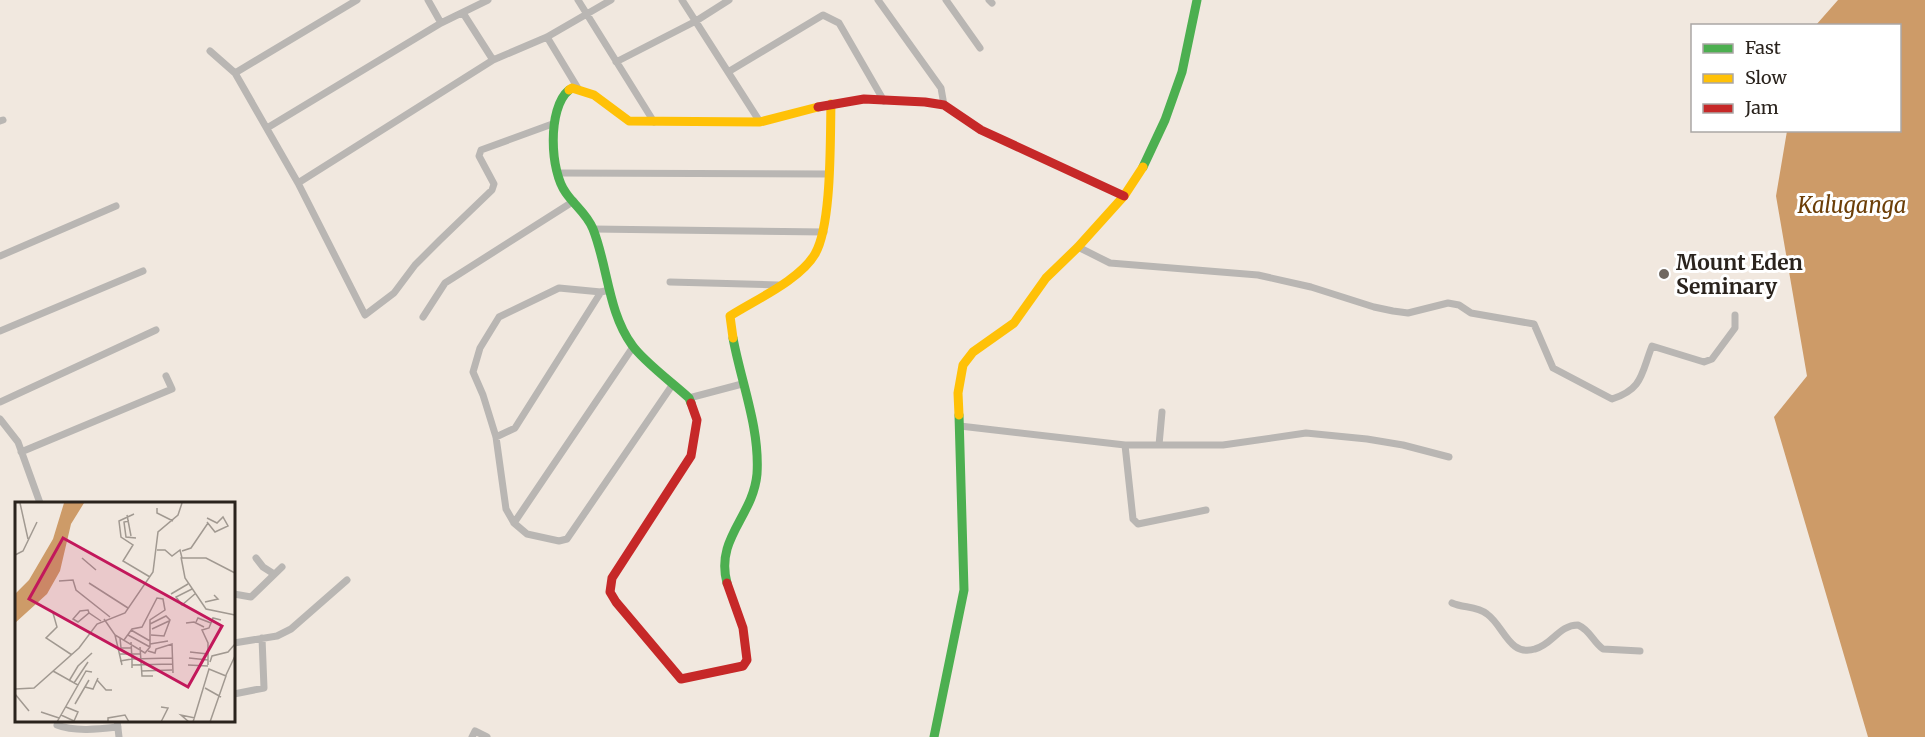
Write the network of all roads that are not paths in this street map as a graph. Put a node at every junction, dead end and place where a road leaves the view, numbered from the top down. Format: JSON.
{"nodes":[{"id":1,"x":357,"y":0,"type":"edge"},
{"id":2,"x":428,"y":0,"type":"edge"},
{"id":3,"x":488,"y":0,"type":"edge"},
{"id":4,"x":578,"y":0,"type":"edge"},
{"id":5,"x":611,"y":0,"type":"edge"},
{"id":6,"x":682,"y":0,"type":"edge"},
{"id":7,"x":729,"y":0,"type":"edge"},
{"id":8,"x":878,"y":0,"type":"edge"},
{"id":9,"x":946,"y":0,"type":"edge"},
{"id":10,"x":1197,"y":0,"type":"edge"},
{"id":11,"x":463,"y":13,"type":"junction"},
{"id":12,"x":587,"y":15,"type":"junction"},
{"id":13,"x":696,"y":21,"type":"junction"},
{"id":14,"x":441,"y":23,"type":"junction"},
{"id":15,"x":547,"y":37,"type":"junction"},
{"id":16,"x":980,"y":48,"type":"dead end"},
{"id":17,"x":210,"y":51,"type":"dead end"},
{"id":18,"x":493,"y":60,"type":"junction"},
{"id":19,"x":616,"y":62,"type":"junction"},
{"id":20,"x":728,"y":72,"type":"junction"},
{"id":21,"x":235,"y":73,"type":"junction"},
{"id":22,"x":579,"y":90,"type":"junction"},
{"id":23,"x":884,"y":101,"type":"junction"},
{"id":24,"x":831,"y":104,"type":"junction"},
{"id":25,"x":944,"y":105,"type":"junction"},
{"id":26,"x":654,"y":122,"type":"junction"},
{"id":27,"x":760,"y":122,"type":"junction"},
{"id":28,"x":555,"y":123,"type":"junction"},
{"id":29,"x":267,"y":128,"type":"junction"},
{"id":30,"x":557,"y":173,"type":"junction"},
{"id":31,"x":828,"y":174,"type":"junction"},
{"id":32,"x":298,"y":183,"type":"junction"},
{"id":33,"x":1124,"y":196,"type":"junction"},
{"id":34,"x":574,"y":201,"type":"junction"},
{"id":35,"x":116,"y":206,"type":"dead end"},
{"id":36,"x":592,"y":229,"type":"junction"},
{"id":37,"x":824,"y":232,"type":"junction"},
{"id":38,"x":1078,"y":247,"type":"junction"},
{"id":39,"x":0,"y":256,"type":"edge"},
{"id":40,"x":143,"y":271,"type":"dead end"},
{"id":41,"x":670,"y":282,"type":"dead end"},
{"id":42,"x":778,"y":285,"type":"junction"},
{"id":43,"x":605,"y":291,"type":"junction"},
{"id":44,"x":1735,"y":315,"type":"dead end"},
{"id":45,"x":423,"y":317,"type":"dead end"},
{"id":46,"x":156,"y":330,"type":"dead end"},
{"id":47,"x":0,"y":331,"type":"edge"},
{"id":48,"x":633,"y":347,"type":"junction"},
{"id":49,"x":166,"y":376,"type":"dead end"},
{"id":50,"x":673,"y":384,"type":"junction"},
{"id":51,"x":742,"y":384,"type":"junction"},
{"id":52,"x":689,"y":398,"type":"junction"},
{"id":53,"x":0,"y":402,"type":"edge"},
{"id":54,"x":1162,"y":412,"type":"dead end"},
{"id":55,"x":0,"y":418,"type":"edge"},
{"id":56,"x":960,"y":426,"type":"junction"},
{"id":57,"x":3,"y":429,"type":"edge"},
{"id":58,"x":496,"y":437,"type":"junction"},
{"id":59,"x":1125,"y":445,"type":"junction"},
{"id":60,"x":1159,"y":446,"type":"junction"},
{"id":61,"x":21,"y":452,"type":"junction"},
{"id":62,"x":1449,"y":457,"type":"dead end"},
{"id":63,"x":40,"y":502,"type":"edge"},
{"id":64,"x":1206,"y":510,"type":"dead end"},
{"id":65,"x":514,"y":523,"type":"junction"},
{"id":66,"x":256,"y":558,"type":"dead end"},
{"id":67,"x":282,"y":567,"type":"dead end"},
{"id":68,"x":274,"y":574,"type":"junction"},
{"id":69,"x":347,"y":580,"type":"dead end"},
{"id":70,"x":236,"y":594,"type":"edge"},
{"id":71,"x":1452,"y":603,"type":"dead end"},
{"id":72,"x":262,"y":638,"type":"junction"},
{"id":73,"x":236,"y":643,"type":"edge"},
{"id":74,"x":1640,"y":651,"type":"dead end"},
{"id":75,"x":236,"y":694,"type":"edge"},
{"id":76,"x":117,"y":724,"type":"edge"},
{"id":77,"x":57,"y":725,"type":"dead end"},
{"id":78,"x":119,"y":737,"type":"edge"},
{"id":79,"x":471,"y":737,"type":"edge"},
{"id":80,"x":487,"y":737,"type":"edge"},
{"id":81,"x":934,"y":737,"type":"edge"}],
"edges":[{"from":1,"to":21,"type":"street"},
{"from":2,"to":14,"type":"street"},
{"from":3,"to":11,"type":"street"},
{"from":4,"to":12,"type":"street"},
{"from":5,"to":12,"type":"street"},
{"from":6,"to":13,"type":"street"},
{"from":7,"to":13,"type":"street"},
{"from":8,"to":25,"type":"street"},
{"from":9,"to":16,"type":"street"},
{"from":10,"to":33,"type":"street"},
{"from":11,"to":14,"type":"street"},
{"from":11,"to":18,"type":"street"},
{"from":12,"to":15,"type":"street"},
{"from":12,"to":19,"type":"street"},
{"from":13,"to":19,"type":"street"},
{"from":13,"to":20,"type":"street"},
{"from":14,"to":29,"type":"street"},
{"from":15,"to":18,"type":"street"},
{"from":15,"to":22,"type":"street"},
{"from":17,"to":21,"type":"street"},
{"from":18,"to":32,"type":"street"},
{"from":19,"to":26,"type":"street"},
{"from":20,"to":23,"type":"street"},
{"from":20,"to":27,"type":"street"},
{"from":21,"to":29,"type":"street"},
{"from":22,"to":26,"type":"street"},
{"from":22,"to":28,"type":"street"},
{"from":23,"to":24,"type":"street"},
{"from":23,"to":25,"type":"street"},
{"from":24,"to":27,"type":"street"},
{"from":24,"to":31,"type":"street"},
{"from":25,"to":33,"type":"street"},
{"from":26,"to":27,"type":"street"},
{"from":28,"to":30,"type":"street"},
{"from":28,"to":32,"type":"street"},
{"from":29,"to":32,"type":"street"},
{"from":30,"to":31,"type":"street"},
{"from":30,"to":34,"type":"street"},
{"from":31,"to":37,"type":"street"},
{"from":33,"to":38,"type":"street"},
{"from":34,"to":36,"type":"street"},
{"from":34,"to":45,"type":"street"},
{"from":35,"to":39,"type":"street"},
{"from":36,"to":37,"type":"street"},
{"from":36,"to":43,"type":"street"},
{"from":37,"to":42,"type":"street"},
{"from":38,"to":44,"type":"street"},
{"from":38,"to":56,"type":"street"},
{"from":40,"to":47,"type":"street"},
{"from":41,"to":42,"type":"street"},
{"from":42,"to":51,"type":"street"},
{"from":43,"to":48,"type":"street"},
{"from":43,"to":58,"type":"street"},
{"from":43,"to":58,"type":"street"},
{"from":46,"to":53,"type":"street"},
{"from":48,"to":50,"type":"street"},
{"from":48,"to":65,"type":"street"},
{"from":49,"to":61,"type":"street"},
{"from":50,"to":52,"type":"street"},
{"from":50,"to":65,"type":"street"},
{"from":51,"to":52,"type":"street"},
{"from":51,"to":52,"type":"street"},
{"from":54,"to":60,"type":"street"},
{"from":55,"to":57,"type":"street"},
{"from":56,"to":59,"type":"street"},
{"from":56,"to":81,"type":"street"},
{"from":57,"to":61,"type":"street"},
{"from":58,"to":65,"type":"street"},
{"from":59,"to":60,"type":"street"},
{"from":59,"to":64,"type":"street"},
{"from":60,"to":62,"type":"street"},
{"from":61,"to":63,"type":"street"},
{"from":66,"to":68,"type":"street"},
{"from":67,"to":68,"type":"street"},
{"from":68,"to":70,"type":"street"},
{"from":69,"to":72,"type":"street"},
{"from":71,"to":74,"type":"street"},
{"from":72,"to":73,"type":"street"},
{"from":72,"to":75,"type":"street"},
{"from":76,"to":77,"type":"street"},
{"from":76,"to":78,"type":"street"},
{"from":79,"to":80,"type":"street"}]}
